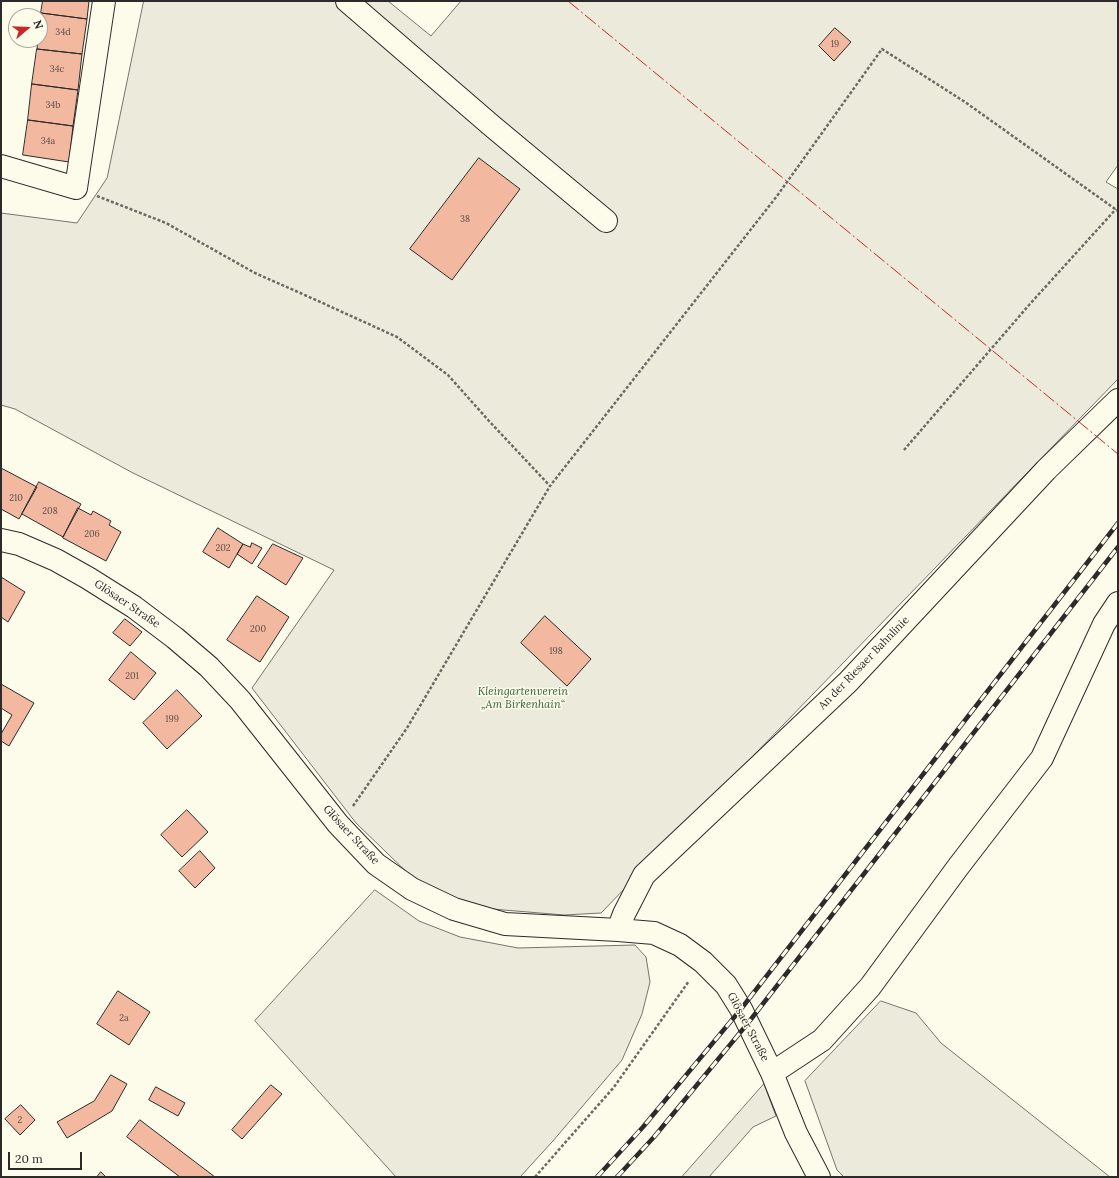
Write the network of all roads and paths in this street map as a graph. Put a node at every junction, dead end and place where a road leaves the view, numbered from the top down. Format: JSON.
{"nodes":[{"id":1,"x":104,"y":1,"type":"edge"},
{"id":2,"x":347,"y":1,"type":"edge"},
{"id":3,"x":1,"y":166,"type":"edge"},
{"id":4,"x":76,"y":188,"type":"junction"},
{"id":5,"x":1117,"y":210,"type":"edge"},
{"id":6,"x":606,"y":221,"type":"dead end"},
{"id":7,"x":1118,"y":400,"type":"edge"},
{"id":8,"x":904,"y":450,"type":"dead end"},
{"id":9,"x":550,"y":486,"type":"junction"},
{"id":10,"x":1,"y":540,"type":"edge"},
{"id":11,"x":1118,"y":603,"type":"edge"},
{"id":12,"x":338,"y":824,"type":"junction"},
{"id":13,"x":618,"y":930,"type":"junction"},
{"id":14,"x":703,"y":962,"type":"junction"},
{"id":15,"x":772,"y":1072,"type":"junction"},
{"id":16,"x":535,"y":1177,"type":"edge"},
{"id":17,"x":819,"y":1177,"type":"edge"}],
"edges":[{"from":1,"to":4,"type":"street"},
{"from":2,"to":6,"type":"street"},
{"from":3,"to":4,"type":"street"},
{"from":4,"to":9,"type":"path"},
{"from":5,"to":8,"type":"path"},
{"from":5,"to":9,"type":"path"},
{"from":7,"to":13,"type":"street","name":"An der Riesaer Bahnlinie"},
{"from":9,"to":12,"type":"path"},
{"from":10,"to":12,"type":"street","name":"Glösaer Straße"},
{"from":11,"to":15,"type":"street"},
{"from":12,"to":13,"type":"street","name":"Glösaer Straße"},
{"from":13,"to":14,"type":"street","name":"Glösaer Straße"},
{"from":14,"to":15,"type":"street","name":"Glösaer Straße"},
{"from":14,"to":16,"type":"path"},
{"from":15,"to":17,"type":"street","name":"Glösaer Straße"}]}
